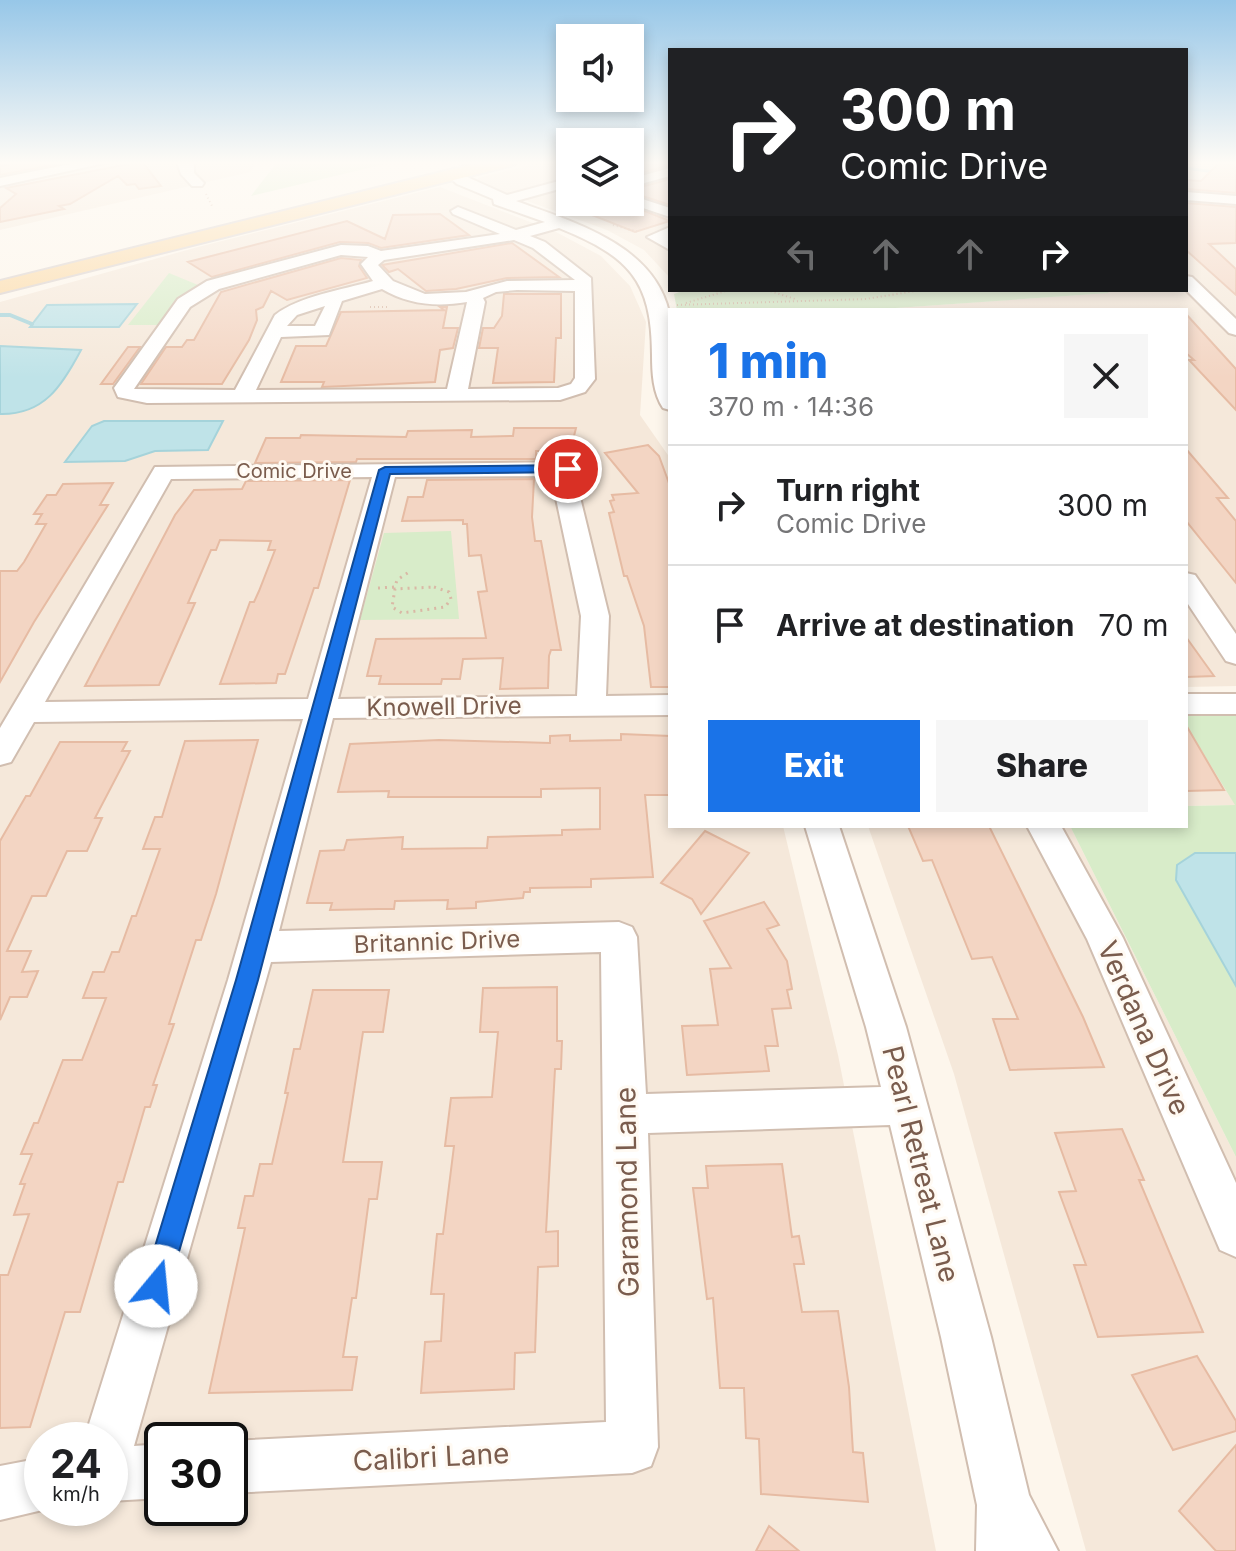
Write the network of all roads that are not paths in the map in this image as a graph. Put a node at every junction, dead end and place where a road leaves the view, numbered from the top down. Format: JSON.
{"nodes":[{"id":1,"x":158,"y":233,"type":"edge"},
{"id":2,"x":204,"y":233,"type":"edge"},
{"id":3,"x":507,"y":233,"type":"edge"},
{"id":4,"x":512,"y":233,"type":"edge"},
{"id":5,"x":580,"y":233,"type":"edge"},
{"id":6,"x":666,"y":233,"type":"edge"},
{"id":7,"x":668,"y":244,"type":"edge"},
{"id":8,"x":379,"y":256,"type":"junction"},
{"id":9,"x":0,"y":268,"type":"edge"},
{"id":10,"x":383,"y":283,"type":"junction"},
{"id":11,"x":1188,"y":283,"type":"edge"},
{"id":12,"x":583,"y":285,"type":"junction"},
{"id":13,"x":0,"y":287,"type":"edge"},
{"id":14,"x":473,"y":295,"type":"junction"},
{"id":15,"x":324,"y":299,"type":"junction"},
{"id":16,"x":1236,"y":329,"type":"edge"},
{"id":17,"x":276,"y":332,"type":"junction"},
{"id":18,"x":666,"y":364,"type":"edge"},
{"id":19,"x":668,"y":384,"type":"edge"},
{"id":20,"x":243,"y":395,"type":"junction"},
{"id":21,"x":456,"y":395,"type":"junction"},
{"id":22,"x":385,"y":470,"type":"junction"},
{"id":23,"x":1188,"y":584,"type":"edge"},
{"id":24,"x":1236,"y":655,"type":"edge"},
{"id":25,"x":1188,"y":704,"type":"edge"},
{"id":26,"x":1236,"y":704,"type":"edge"},
{"id":27,"x":591,"y":705,"type":"junction"},
{"id":28,"x":668,"y":705,"type":"edge"},
{"id":29,"x":320,"y":709,"type":"junction"},
{"id":30,"x":25,"y":712,"type":"junction"},
{"id":31,"x":0,"y":754,"type":"edge"},
{"id":32,"x":823,"y":828,"type":"edge"},
{"id":33,"x":1045,"y":828,"type":"edge"},
{"id":34,"x":619,"y":937,"type":"joint"},
{"id":35,"x":256,"y":947,"type":"junction"},
{"id":36,"x":906,"y":1105,"type":"junction"},
{"id":37,"x":626,"y":1114,"type":"junction"},
{"id":38,"x":1236,"y":1234,"type":"edge"},
{"id":39,"x":116,"y":1422,"type":"edge"},
{"id":40,"x":632,"y":1447,"type":"joint"},
{"id":41,"x":248,"y":1466,"type":"edge"},
{"id":42,"x":24,"y":1488,"type":"edge"},
{"id":43,"x":0,"y":1493,"type":"edge"},
{"id":44,"x":1004,"y":1528,"type":"edge"},
{"id":45,"x":1030,"y":1551,"type":"edge"}],
"edges":[{"from":1,"to":9,"type":"main road"},
{"from":2,"to":13,"type":"main road"},
{"from":3,"to":8,"type":"street"},
{"from":4,"to":12,"type":"street"},
{"from":5,"to":18,"type":"street"},
{"from":6,"to":7,"type":"street"},
{"from":8,"to":10,"type":"street"},
{"from":8,"to":20,"type":"street"},
{"from":10,"to":14,"type":"street"},
{"from":10,"to":15,"type":"street"},
{"from":11,"to":16,"type":"street"},
{"from":12,"to":14,"type":"street"},
{"from":12,"to":21,"type":"street"},
{"from":14,"to":21,"type":"street"},
{"from":15,"to":17,"type":"street"},
{"from":15,"to":17,"type":"street"},
{"from":17,"to":20,"type":"street"},
{"from":18,"to":19,"type":"street"},
{"from":20,"to":21,"type":"street"},
{"from":22,"to":27,"type":"street","name":"Comic Drive"},
{"from":22,"to":29,"type":"street"},
{"from":22,"to":30,"type":"street","name":"Comic Drive"},
{"from":23,"to":24,"type":"street"},
{"from":25,"to":26,"type":"street"},
{"from":27,"to":28,"type":"street","name":"Knowell Drive"},
{"from":27,"to":29,"type":"street","name":"Knowell Drive"},
{"from":29,"to":30,"type":"street","name":"Knowell Drive"},
{"from":29,"to":35,"type":"street"},
{"from":30,"to":31,"type":"street"},
{"from":32,"to":36,"type":"street","name":"Pearl Retreat Lane"},
{"from":33,"to":38,"type":"street","name":"Verdana Drive"},
{"from":34,"to":35,"type":"street","name":"Britannic Drive"},
{"from":34,"to":37,"type":"street","name":"Garamond Lane"},
{"from":35,"to":39,"type":"street"},
{"from":36,"to":37,"type":"street"},
{"from":36,"to":44,"type":"street","name":"Pearl Retreat Lane"},
{"from":37,"to":40,"type":"street","name":"Garamond Lane"},
{"from":40,"to":41,"type":"street","name":"Calibri Lane"},
{"from":42,"to":43,"type":"street"},
{"from":44,"to":45,"type":"street","name":"Pearl Retreat Lane"}]}
